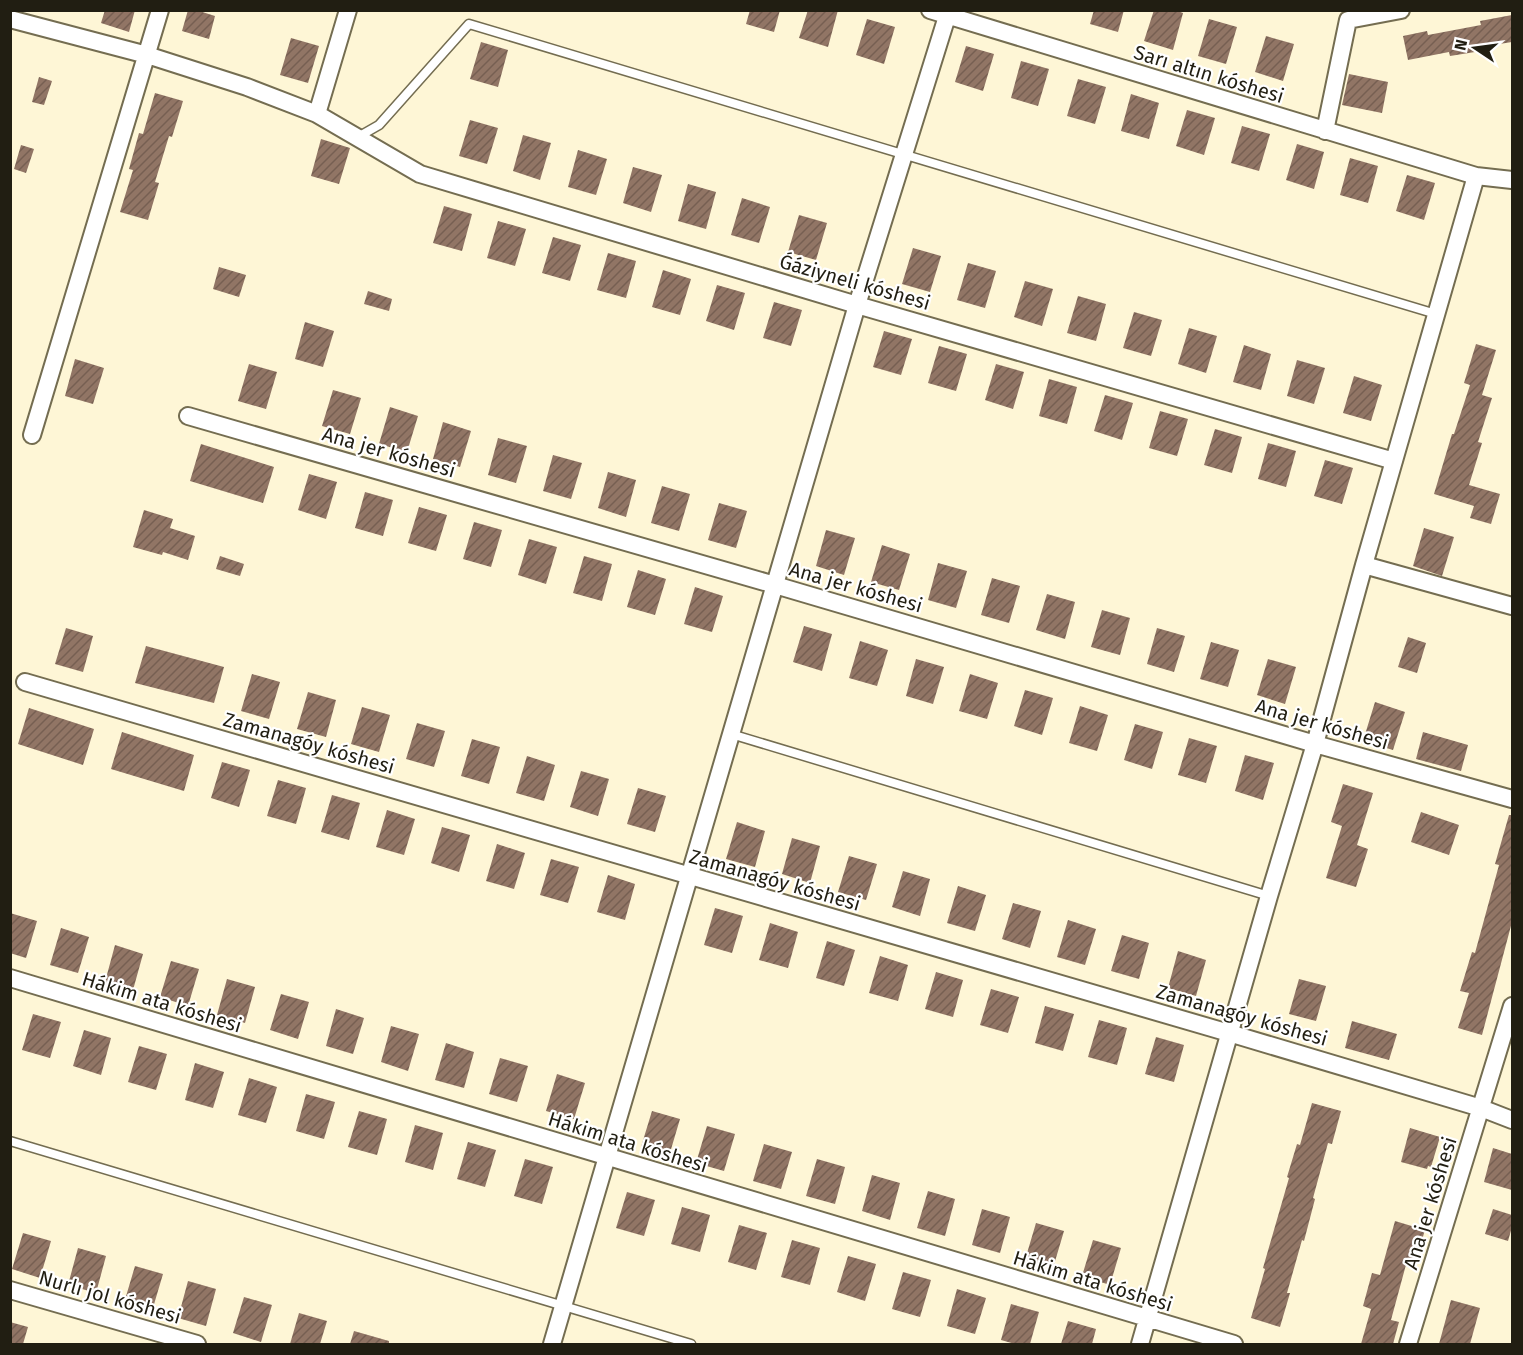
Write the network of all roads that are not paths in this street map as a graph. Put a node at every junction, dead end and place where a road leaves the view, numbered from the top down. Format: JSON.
{"nodes":[{"id":1,"x":160,"y":10,"type":"edge"},
{"id":2,"x":348,"y":10,"type":"edge"},
{"id":3,"x":930,"y":10,"type":"edge"},
{"id":4,"x":1401,"y":10,"type":"edge"},
{"id":5,"x":948,"y":13,"type":"edge"},
{"id":6,"x":10,"y":19,"type":"edge"},
{"id":7,"x":147,"y":55,"type":"junction"},
{"id":8,"x":317,"y":114,"type":"junction"},
{"id":9,"x":1325,"y":131,"type":"junction"},
{"id":10,"x":358,"y":138,"type":"junction"},
{"id":11,"x":904,"y":155,"type":"junction"},
{"id":12,"x":1476,"y":176,"type":"junction"},
{"id":13,"x":1512,"y":180,"type":"edge"},
{"id":14,"x":857,"y":305,"type":"junction"},
{"id":15,"x":1436,"y":314,"type":"junction"},
{"id":16,"x":188,"y":416,"type":"dead end"},
{"id":17,"x":33,"y":435,"type":"dead end"},
{"id":18,"x":1394,"y":461,"type":"junction"},
{"id":19,"x":1364,"y":565,"type":"junction"},
{"id":20,"x":775,"y":585,"type":"junction"},
{"id":21,"x":1512,"y":606,"type":"edge"},
{"id":22,"x":25,"y":682,"type":"dead end"},
{"id":23,"x":731,"y":734,"type":"junction"},
{"id":24,"x":1315,"y":744,"type":"junction"},
{"id":25,"x":1512,"y":799,"type":"edge"},
{"id":26,"x":689,"y":877,"type":"junction"},
{"id":27,"x":1269,"y":896,"type":"junction"},
{"id":28,"x":10,"y":978,"type":"edge"},
{"id":29,"x":1512,"y":1006,"type":"edge"},
{"id":30,"x":1229,"y":1033,"type":"junction"},
{"id":31,"x":1481,"y":1108,"type":"junction"},
{"id":32,"x":1512,"y":1120,"type":"edge"},
{"id":33,"x":10,"y":1141,"type":"edge"},
{"id":34,"x":607,"y":1158,"type":"junction"},
{"id":35,"x":10,"y":1290,"type":"edge"},
{"id":36,"x":563,"y":1306,"type":"junction"},
{"id":37,"x":1147,"y":1319,"type":"junction"},
{"id":38,"x":197,"y":1344,"type":"edge"},
{"id":39,"x":552,"y":1344,"type":"edge"},
{"id":40,"x":691,"y":1344,"type":"edge"},
{"id":41,"x":1140,"y":1344,"type":"edge"},
{"id":42,"x":1233,"y":1344,"type":"edge"},
{"id":43,"x":1408,"y":1344,"type":"edge"}],
"edges":[{"from":1,"to":7,"type":"street"},
{"from":2,"to":8,"type":"street"},
{"from":3,"to":5,"type":"street","name":"Sarı altın kóshesi"},
{"from":4,"to":9,"type":"street"},
{"from":5,"to":9,"type":"street","name":"Sarı altın kóshesi"},
{"from":5,"to":11,"type":"street"},
{"from":6,"to":7,"type":"street","name":"Ǵáziyneli kóshesi"},
{"from":7,"to":8,"type":"street","name":"Ǵáziyneli kóshesi"},
{"from":7,"to":17,"type":"street"},
{"from":8,"to":10,"type":"street","name":"Ǵáziyneli kóshesi"},
{"from":9,"to":12,"type":"street","name":"Sarı altın kóshesi"},
{"from":10,"to":11,"type":"lane"},
{"from":10,"to":14,"type":"street","name":"Ǵáziyneli kóshesi"},
{"from":11,"to":14,"type":"street"},
{"from":11,"to":15,"type":"lane"},
{"from":12,"to":13,"type":"street","name":"Sarı altın kóshesi"},
{"from":12,"to":15,"type":"street"},
{"from":14,"to":18,"type":"street","name":"Ǵáziyneli kóshesi"},
{"from":14,"to":20,"type":"street"},
{"from":15,"to":18,"type":"street"},
{"from":16,"to":20,"type":"street","name":"Ana jer kóshesi"},
{"from":18,"to":19,"type":"street"},
{"from":19,"to":21,"type":"street"},
{"from":19,"to":24,"type":"street"},
{"from":20,"to":23,"type":"street"},
{"from":20,"to":24,"type":"street","name":"Ana jer kóshesi"},
{"from":22,"to":26,"type":"street","name":"Zamanagóy kóshesi"},
{"from":23,"to":26,"type":"street"},
{"from":23,"to":27,"type":"lane"},
{"from":24,"to":25,"type":"street","name":"Ana jer kóshesi"},
{"from":24,"to":27,"type":"street"},
{"from":26,"to":30,"type":"street","name":"Zamanagóy kóshesi"},
{"from":26,"to":34,"type":"street"},
{"from":27,"to":30,"type":"street"},
{"from":28,"to":34,"type":"street","name":"Hákim ata kóshesi"},
{"from":29,"to":31,"type":"street","name":"Ana jer kóshesi"},
{"from":30,"to":31,"type":"street","name":"Zamanagóy kóshesi"},
{"from":30,"to":37,"type":"street"},
{"from":31,"to":32,"type":"street","name":"Zamanagóy kóshesi"},
{"from":31,"to":43,"type":"street","name":"Ana jer kóshesi"},
{"from":33,"to":36,"type":"lane"},
{"from":34,"to":36,"type":"street"},
{"from":34,"to":37,"type":"street","name":"Hákim ata kóshesi"},
{"from":35,"to":38,"type":"street","name":"Nurlı jol kóshesi"},
{"from":36,"to":39,"type":"street"},
{"from":36,"to":40,"type":"lane"},
{"from":37,"to":41,"type":"street"},
{"from":37,"to":42,"type":"street","name":"Hákim ata kóshesi"}]}
